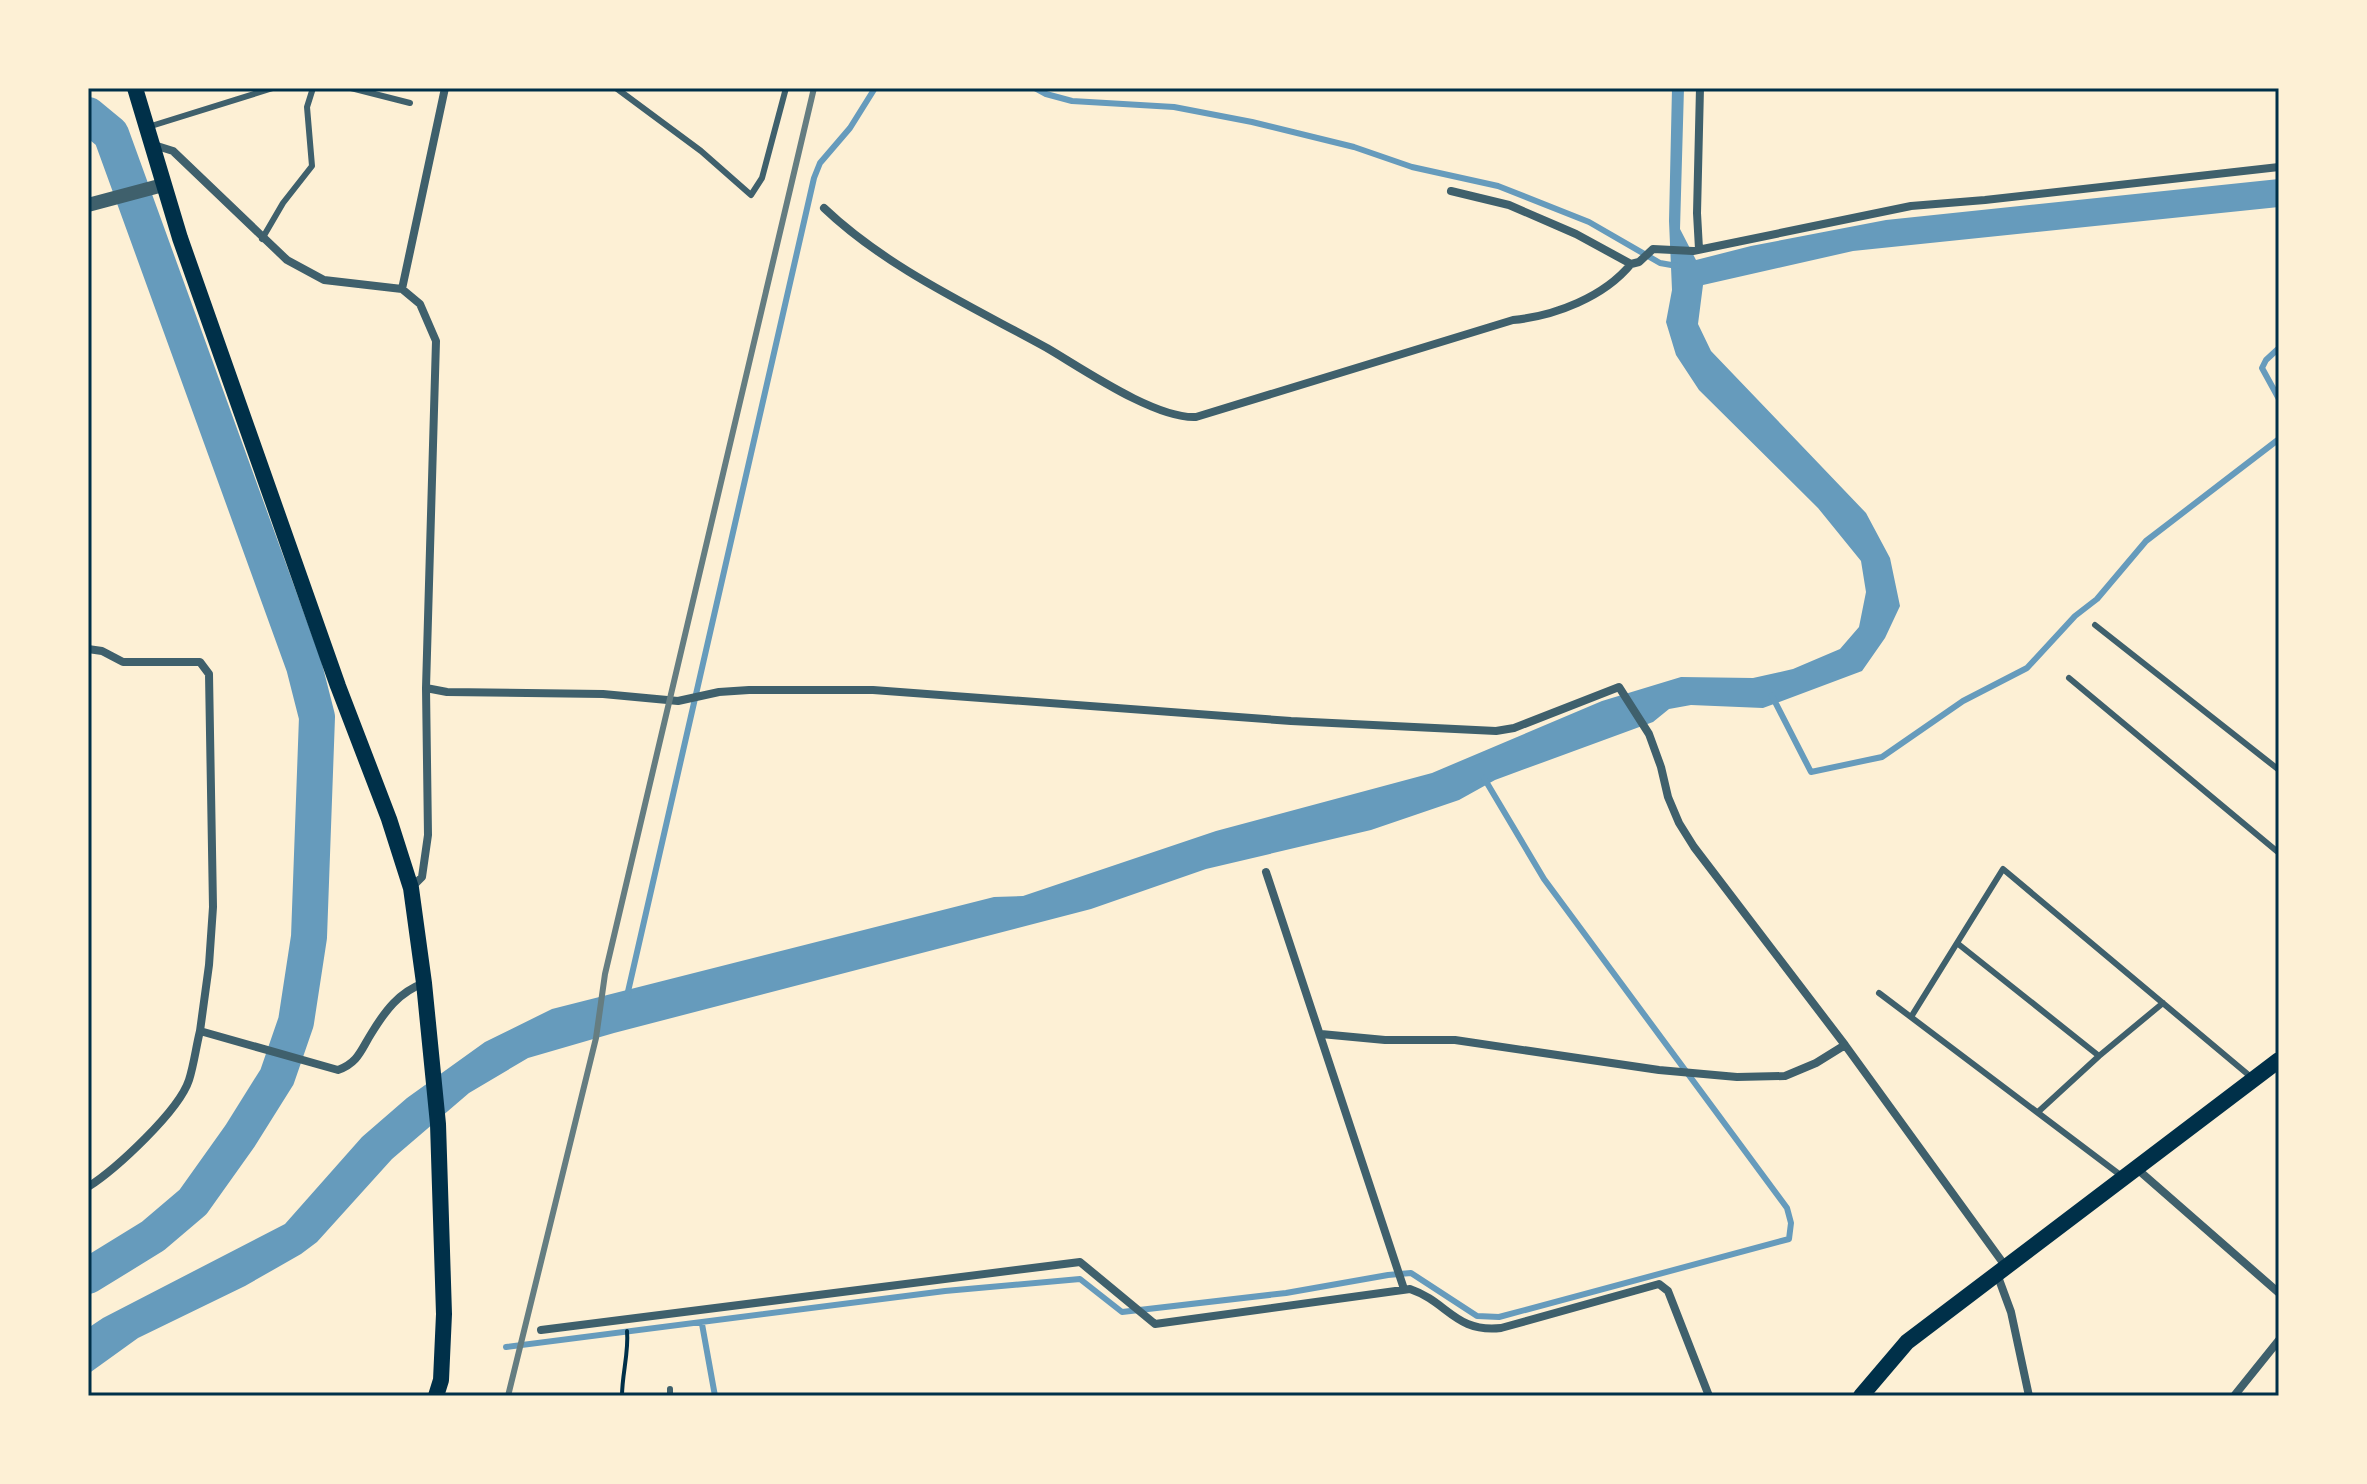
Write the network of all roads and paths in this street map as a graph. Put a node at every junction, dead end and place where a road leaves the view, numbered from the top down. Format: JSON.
{"nodes":[{"id":1,"x":135,"y":88,"type":"edge"},
{"id":2,"x":273,"y":88,"type":"edge"},
{"id":3,"x":313,"y":88,"type":"edge"},
{"id":4,"x":351,"y":88,"type":"edge"},
{"id":5,"x":445,"y":88,"type":"edge"},
{"id":6,"x":616,"y":88,"type":"edge"},
{"id":7,"x":786,"y":88,"type":"edge"},
{"id":8,"x":1700,"y":88,"type":"edge"},
{"id":9,"x":410,"y":103,"type":"dead end"},
{"id":10,"x":148,"y":127,"type":"junction"},
{"id":11,"x":154,"y":145,"type":"junction"},
{"id":12,"x":2279,"y":167,"type":"edge"},
{"id":13,"x":158,"y":186,"type":"junction"},
{"id":14,"x":1451,"y":191,"type":"dead end"},
{"id":15,"x":88,"y":205,"type":"edge"},
{"id":16,"x":824,"y":208,"type":"dead end"},
{"id":17,"x":262,"y":239,"type":"junction"},
{"id":18,"x":1696,"y":250,"type":"junction"},
{"id":19,"x":1635,"y":263,"type":"junction"},
{"id":20,"x":402,"y":289,"type":"junction"},
{"id":21,"x":2095,"y":625,"type":"dead end"},
{"id":22,"x":88,"y":649,"type":"edge"},
{"id":23,"x":2069,"y":678,"type":"dead end"},
{"id":24,"x":426,"y":688,"type":"junction"},
{"id":25,"x":2279,"y":770,"type":"edge"},
{"id":26,"x":2279,"y":853,"type":"edge"},
{"id":27,"x":1266,"y":872,"type":"dead end"},
{"id":28,"x":411,"y":888,"type":"junction"},
{"id":29,"x":1957,"y":943,"type":"junction"},
{"id":30,"x":424,"y":983,"type":"junction"},
{"id":31,"x":1879,"y":993,"type":"dead end"},
{"id":32,"x":2163,"y":1003,"type":"junction"},
{"id":33,"x":1911,"y":1017,"type":"junction"},
{"id":34,"x":200,"y":1031,"type":"junction"},
{"id":35,"x":1321,"y":1034,"type":"junction"},
{"id":36,"x":1845,"y":1045,"type":"junction"},
{"id":37,"x":2099,"y":1056,"type":"junction"},
{"id":38,"x":2279,"y":1060,"type":"edge"},
{"id":39,"x":2254,"y":1079,"type":"junction"},
{"id":40,"x":2038,"y":1112,"type":"junction"},
{"id":41,"x":2130,"y":1172,"type":"junction"},
{"id":42,"x":88,"y":1187,"type":"edge"},
{"id":43,"x":2001,"y":1270,"type":"junction"},
{"id":44,"x":1404,"y":1287,"type":"junction"},
{"id":45,"x":2279,"y":1293,"type":"edge"},
{"id":46,"x":541,"y":1330,"type":"dead end"},
{"id":47,"x":2279,"y":1340,"type":"edge"},
{"id":48,"x":628,"y":1342,"type":"dead end"},
{"id":49,"x":436,"y":1396,"type":"edge"},
{"id":50,"x":622,"y":1396,"type":"edge"},
{"id":51,"x":1709,"y":1396,"type":"edge"},
{"id":52,"x":1861,"y":1396,"type":"edge"},
{"id":53,"x":2029,"y":1396,"type":"edge"},
{"id":54,"x":2234,"y":1396,"type":"edge"}],
"edges":[{"from":1,"to":10,"type":"main road"},
{"from":2,"to":10,"type":"lane"},
{"from":3,"to":17,"type":"lane"},
{"from":4,"to":9,"type":"lane"},
{"from":5,"to":20,"type":"street"},
{"from":6,"to":7,"type":"lane"},
{"from":8,"to":18,"type":"street"},
{"from":10,"to":11,"type":"main road"},
{"from":11,"to":13,"type":"main road"},
{"from":11,"to":17,"type":"street"},
{"from":12,"to":18,"type":"street"},
{"from":13,"to":15,"type":"street"},
{"from":13,"to":28,"type":"main road"},
{"from":14,"to":19,"type":"street"},
{"from":16,"to":19,"type":"street"},
{"from":17,"to":20,"type":"street"},
{"from":18,"to":19,"type":"street"},
{"from":20,"to":24,"type":"street"},
{"from":21,"to":25,"type":"lane"},
{"from":22,"to":34,"type":"street"},
{"from":23,"to":26,"type":"lane"},
{"from":24,"to":28,"type":"street"},
{"from":24,"to":36,"type":"street"},
{"from":27,"to":35,"type":"street"},
{"from":28,"to":30,"type":"main road"},
{"from":29,"to":32,"type":"lane"},
{"from":29,"to":33,"type":"lane"},
{"from":29,"to":37,"type":"lane"},
{"from":30,"to":34,"type":"street"},
{"from":30,"to":49,"type":"main road"},
{"from":31,"to":33,"type":"lane"},
{"from":32,"to":37,"type":"lane"},
{"from":32,"to":39,"type":"lane"},
{"from":33,"to":40,"type":"lane"},
{"from":34,"to":42,"type":"street"},
{"from":35,"to":36,"type":"street"},
{"from":35,"to":44,"type":"street"},
{"from":36,"to":43,"type":"street"},
{"from":37,"to":40,"type":"lane"},
{"from":38,"to":39,"type":"main road"},
{"from":39,"to":41,"type":"main road"},
{"from":40,"to":41,"type":"lane"},
{"from":41,"to":43,"type":"main road"},
{"from":41,"to":45,"type":"street"},
{"from":43,"to":52,"type":"main road"},
{"from":43,"to":53,"type":"street"},
{"from":44,"to":46,"type":"street"},
{"from":44,"to":51,"type":"street"},
{"from":47,"to":54,"type":"street"},
{"from":48,"to":50,"type":"path"}]}
